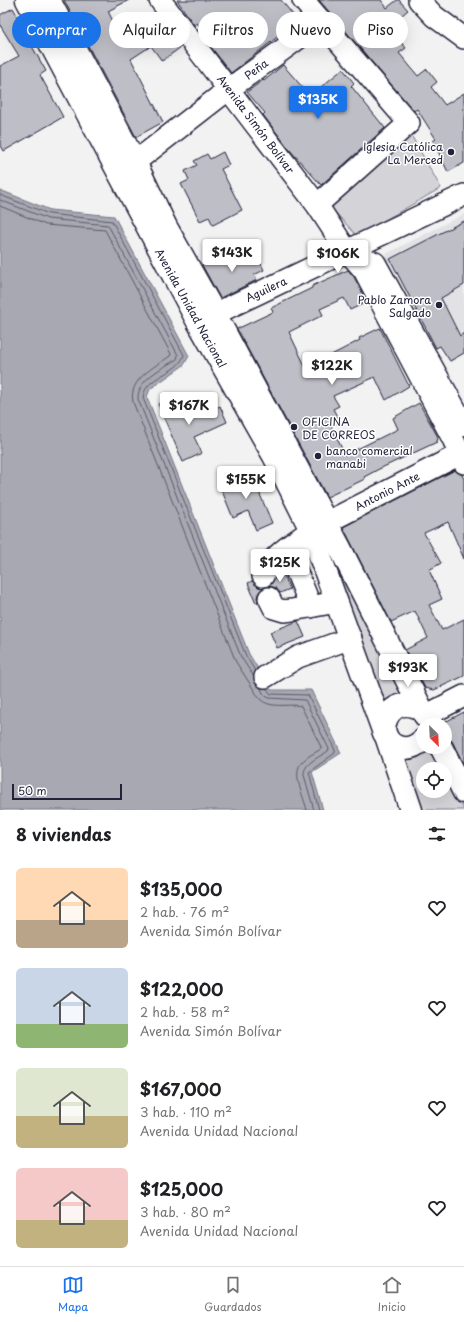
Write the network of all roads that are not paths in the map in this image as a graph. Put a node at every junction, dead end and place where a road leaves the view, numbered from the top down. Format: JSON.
{"nodes":[{"id":1,"x":27,"y":0,"type":"edge"},
{"id":2,"x":49,"y":0,"type":"edge"},
{"id":3,"x":160,"y":0,"type":"edge"},
{"id":4,"x":303,"y":0,"type":"edge"},
{"id":5,"x":419,"y":0,"type":"edge"},
{"id":6,"x":314,"y":12,"type":"edge"},
{"id":7,"x":464,"y":38,"type":"edge"},
{"id":8,"x":285,"y":48,"type":"edge"},
{"id":9,"x":345,"y":48,"type":"edge"},
{"id":10,"x":229,"y":89,"type":"junction"},
{"id":11,"x":135,"y":162,"type":"junction"},
{"id":12,"x":464,"y":195,"type":"edge"},
{"id":13,"x":317,"y":205,"type":"junction"},
{"id":14,"x":347,"y":251,"type":"junction"},
{"id":15,"x":206,"y":318,"type":"junction"},
{"id":16,"x":464,"y":425,"type":"edge"},
{"id":17,"x":462,"y":457,"type":"edge"},
{"id":18,"x":319,"y":527,"type":"junction"},
{"id":19,"x":287,"y":548,"type":"junction"},
{"id":20,"x":263,"y":576,"type":"dead end"},
{"id":21,"x":269,"y":598,"type":"dead end"},
{"id":22,"x":337,"y":602,"type":"junction"},
{"id":23,"x":311,"y":607,"type":"junction"},
{"id":24,"x":351,"y":638,"type":"junction"},
{"id":25,"x":265,"y":678,"type":"dead end"},
{"id":26,"x":464,"y":696,"type":"edge"},
{"id":27,"x":423,"y":718,"type":"edge"},
{"id":28,"x":423,"y":718,"type":"edge"},
{"id":29,"x":433,"y":718,"type":"edge"},
{"id":30,"x":385,"y":734,"type":"junction"},
{"id":31,"x":416,"y":746,"type":"edge"},
{"id":32,"x":445,"y":754,"type":"edge"},
{"id":33,"x":464,"y":792,"type":"edge"},
{"id":34,"x":411,"y":810,"type":"edge"}],
"edges":[{"from":1,"to":15,"type":"main road","name":"Avenida Unidad Nacional"},
{"from":2,"to":11,"type":"main road"},
{"from":3,"to":10,"type":"street","name":"Avenida Simón Bolívar"},
{"from":4,"to":6,"type":"street"},
{"from":5,"to":7,"type":"street"},
{"from":8,"to":10,"type":"street","name":"Peña"},
{"from":9,"to":13,"type":"street"},
{"from":10,"to":11,"type":"street","name":"Peña"},
{"from":10,"to":13,"type":"street","name":"Avenida Simón Bolívar"},
{"from":11,"to":15,"type":"main road"},
{"from":12,"to":14,"type":"street","name":"Aguilera"},
{"from":13,"to":14,"type":"street","name":"Avenida Simón Bolívar"},
{"from":14,"to":15,"type":"street","name":"Aguilera"},
{"from":14,"to":16,"type":"street"},
{"from":14,"to":17,"type":"street","name":"Avenida Simón Bolívar"},
{"from":15,"to":18,"type":"main road"},
{"from":17,"to":18,"type":"street","name":"Antonio Ante"},
{"from":18,"to":19,"type":"street","name":"Antonio Ante"},
{"from":18,"to":22,"type":"main road"},
{"from":18,"to":27,"type":"main road"},
{"from":19,"to":20,"type":"street","name":"Antonio Ante"},
{"from":19,"to":23,"type":"street"},
{"from":21,"to":23,"type":"street"},
{"from":22,"to":23,"type":"street"},
{"from":22,"to":24,"type":"main road"},
{"from":24,"to":25,"type":"street"},
{"from":24,"to":30,"type":"main road"},
{"from":26,"to":29,"type":"street"},
{"from":28,"to":30,"type":"main road"},
{"from":30,"to":31,"type":"main road"},
{"from":30,"to":34,"type":"main road"},
{"from":32,"to":33,"type":"main road"}]}
